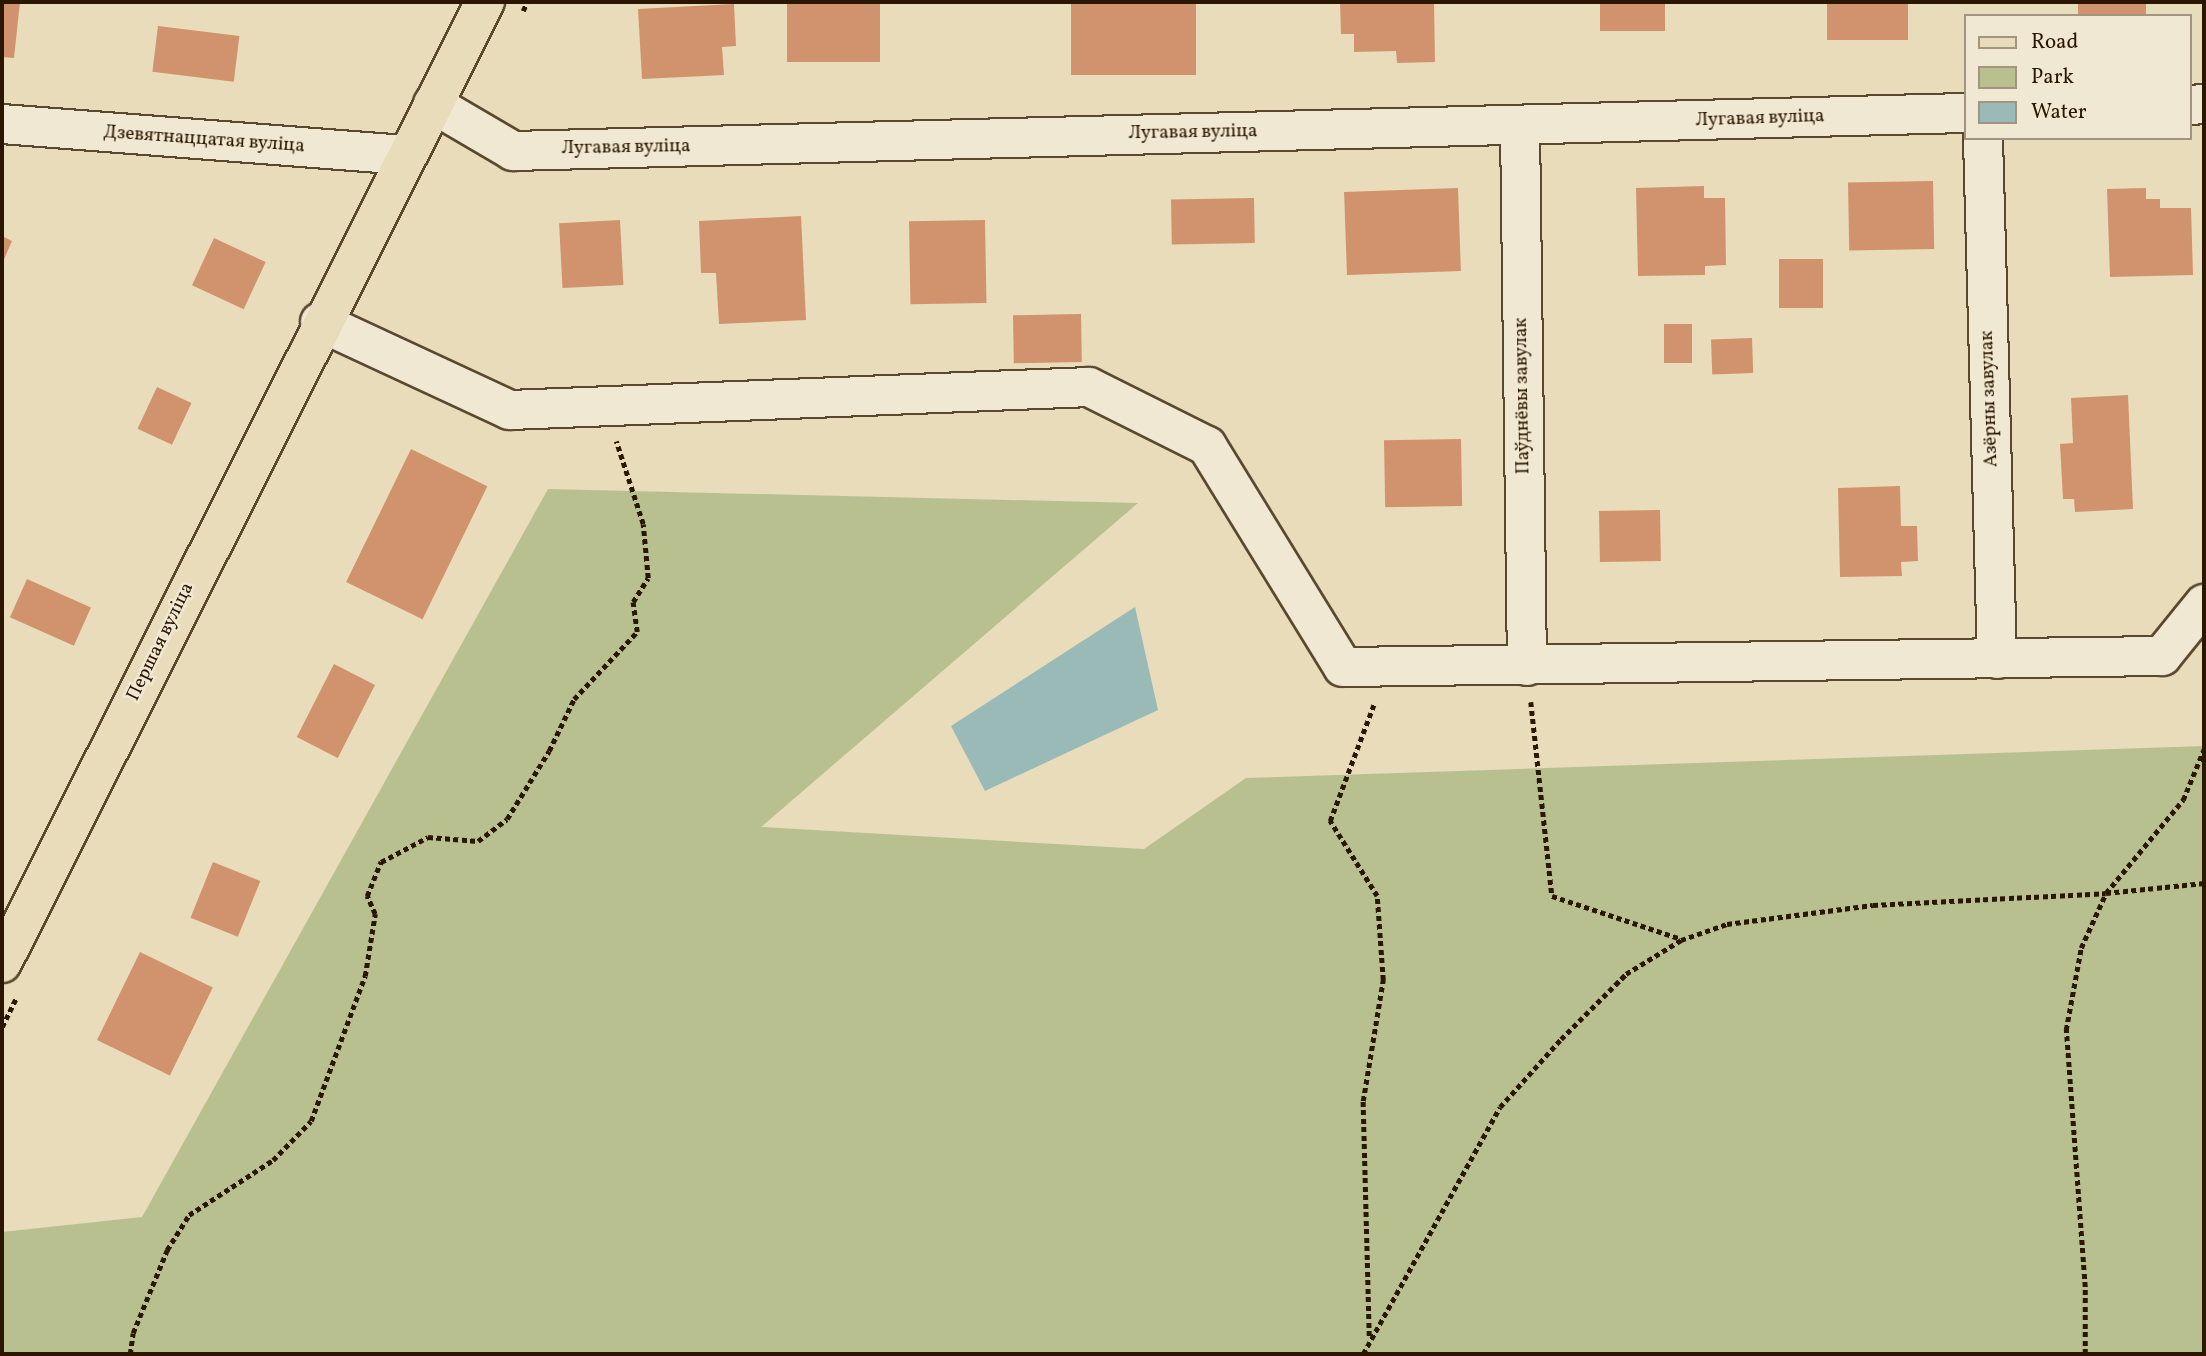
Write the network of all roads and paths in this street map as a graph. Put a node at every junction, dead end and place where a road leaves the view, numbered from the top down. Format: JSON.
{"nodes":[{"id":1,"x":485,"y":2,"type":"edge"},
{"id":2,"x":433,"y":104,"type":"junction"},
{"id":3,"x":1965,"y":113,"type":"edge"},
{"id":4,"x":2,"y":124,"type":"edge"},
{"id":5,"x":1520,"y":125,"type":"junction"},
{"id":6,"x":1983,"y":140,"type":"edge"},
{"id":7,"x":405,"y":155,"type":"junction"},
{"id":8,"x":320,"y":322,"type":"junction"},
{"id":9,"x":628,"y":433,"type":"dead end"},
{"id":10,"x":2204,"y":604,"type":"edge"},
{"id":11,"x":1997,"y":659,"type":"junction"},
{"id":12,"x":1527,"y":666,"type":"junction"},
{"id":13,"x":1388,"y":667,"type":"junction"},
{"id":14,"x":2204,"y":749,"type":"edge"},
{"id":15,"x":2204,"y":883,"type":"edge"},
{"id":16,"x":2106,"y":893,"type":"junction"},
{"id":17,"x":1681,"y":940,"type":"junction"},
{"id":18,"x":2,"y":963,"type":"edge"},
{"id":19,"x":1369,"y":1338,"type":"junction"},
{"id":20,"x":130,"y":1354,"type":"edge"},
{"id":21,"x":1363,"y":1354,"type":"edge"},
{"id":22,"x":2085,"y":1354,"type":"edge"}],
"edges":[{"from":1,"to":2,"type":"main road","name":"Першая вуліца"},
{"from":2,"to":5,"type":"street","name":"Лугавая вуліца"},
{"from":2,"to":7,"type":"main road","name":"Першая вуліца"},
{"from":3,"to":5,"type":"street","name":"Лугавая вуліца"},
{"from":4,"to":7,"type":"street","name":"Дзевятнаццатая вуліца"},
{"from":5,"to":12,"type":"street","name":"Паўднёвы завулак"},
{"from":6,"to":11,"type":"street","name":"Азёрны завулак"},
{"from":7,"to":8,"type":"main road","name":"Першая вуліца"},
{"from":8,"to":13,"type":"street"},
{"from":8,"to":18,"type":"main road","name":"Першая вуліца"},
{"from":9,"to":20,"type":"path"},
{"from":10,"to":11,"type":"street"},
{"from":11,"to":12,"type":"street"},
{"from":12,"to":13,"type":"street"},
{"from":12,"to":17,"type":"path"},
{"from":13,"to":19,"type":"path"},
{"from":14,"to":16,"type":"path"},
{"from":15,"to":16,"type":"path"},
{"from":16,"to":17,"type":"path"},
{"from":16,"to":22,"type":"path"},
{"from":17,"to":19,"type":"path"},
{"from":19,"to":21,"type":"path"}]}
